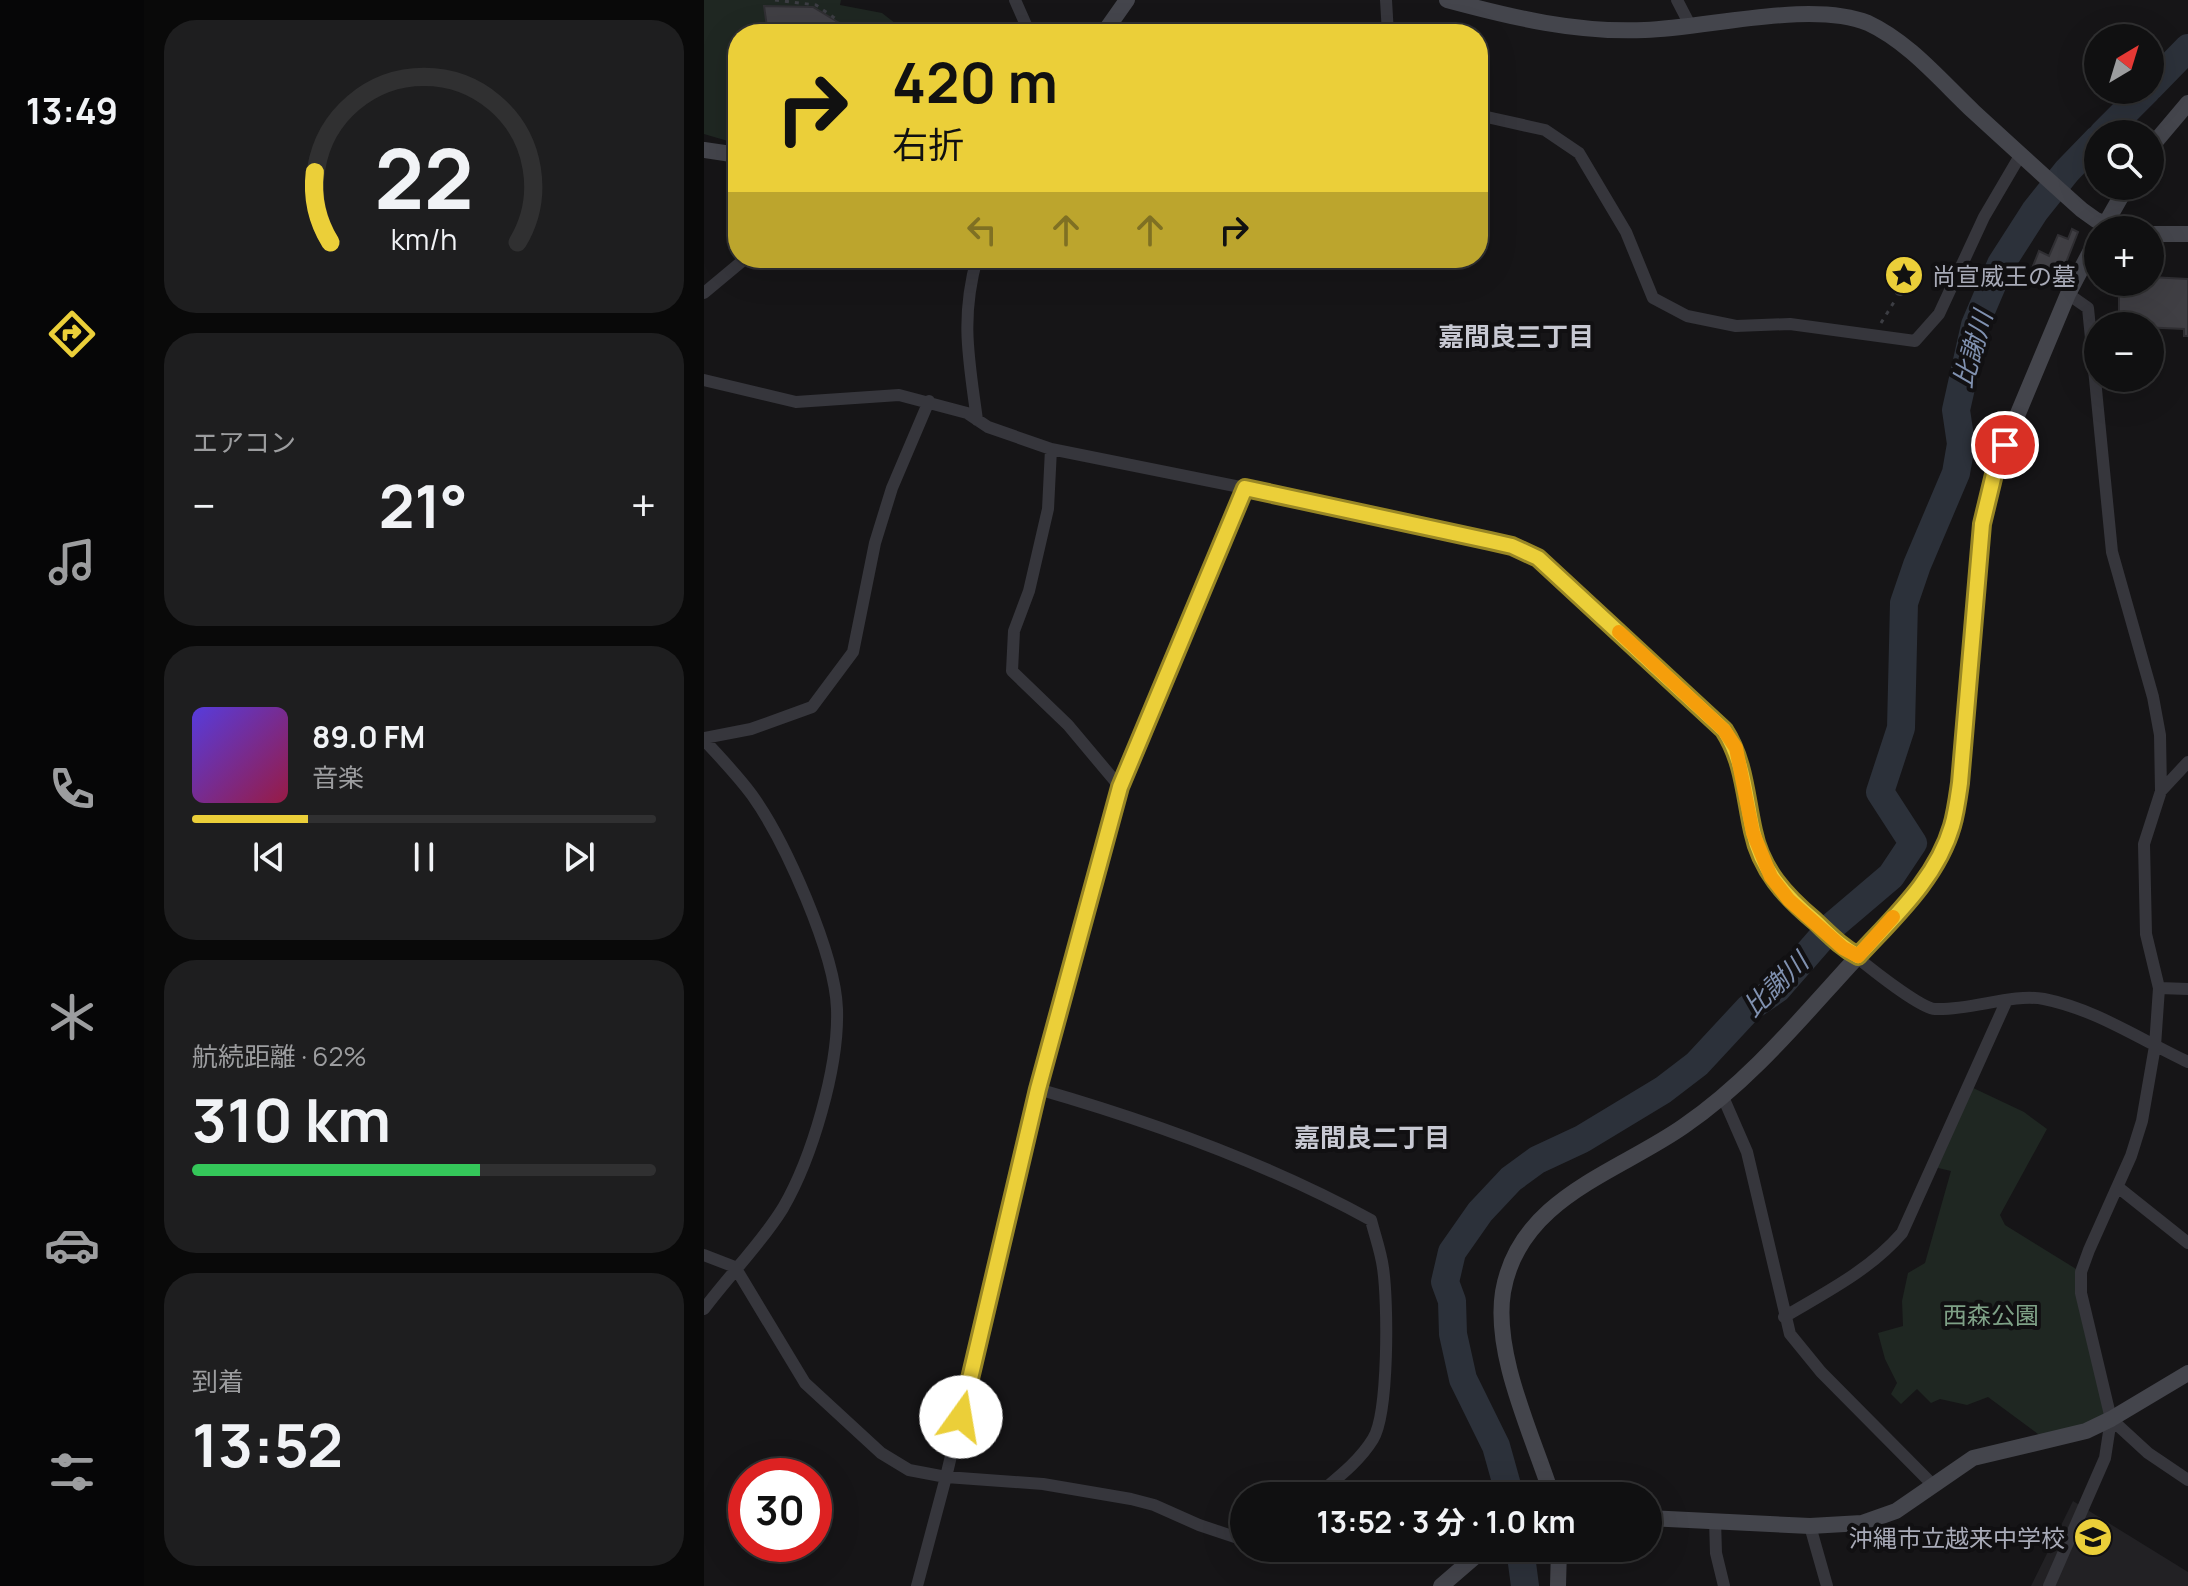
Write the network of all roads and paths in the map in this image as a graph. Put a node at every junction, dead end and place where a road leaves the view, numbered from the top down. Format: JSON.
{"nodes":[{"id":1,"x":775,"y":0,"type":"edge"},
{"id":2,"x":1015,"y":0,"type":"edge"},
{"id":3,"x":1127,"y":0,"type":"edge"},
{"id":4,"x":1386,"y":0,"type":"edge"},
{"id":5,"x":1447,"y":0,"type":"edge"},
{"id":6,"x":1677,"y":0,"type":"edge"},
{"id":7,"x":836,"y":19,"type":"dead end"},
{"id":8,"x":1026,"y":24,"type":"edge"},
{"id":9,"x":1110,"y":24,"type":"edge"},
{"id":10,"x":1387,"y":24,"type":"edge"},
{"id":11,"x":1691,"y":27,"type":"junction"},
{"id":12,"x":2188,"y":103,"type":"edge"},
{"id":13,"x":1488,"y":117,"type":"edge"},
{"id":14,"x":2164,"y":131,"type":"edge"},
{"id":15,"x":704,"y":150,"type":"edge"},
{"id":16,"x":728,"y":154,"type":"edge"},
{"id":17,"x":2021,"y":154,"type":"junction"},
{"id":18,"x":2090,"y":216,"type":"edge"},
{"id":19,"x":2164,"y":234,"type":"edge"},
{"id":20,"x":2188,"y":234,"type":"edge"},
{"id":21,"x":2084,"y":267,"type":"edge"},
{"id":22,"x":734,"y":268,"type":"edge"},
{"id":23,"x":975,"y":268,"type":"edge"},
{"id":24,"x":1903,"y":284,"type":"dead end"},
{"id":25,"x":704,"y":293,"type":"edge"},
{"id":26,"x":2068,"y":294,"type":"junction"},
{"id":27,"x":1876,"y":334,"type":"junction"},
{"id":28,"x":704,"y":380,"type":"edge"},
{"id":29,"x":929,"y":401,"type":"junction"},
{"id":30,"x":977,"y":420,"type":"junction"},
{"id":31,"x":1051,"y":449,"type":"junction"},
{"id":32,"x":1245,"y":488,"type":"junction"},
{"id":33,"x":704,"y":739,"type":"edge"},
{"id":34,"x":2188,"y":762,"type":"edge"},
{"id":35,"x":1120,"y":787,"type":"junction"},
{"id":36,"x":2161,"y":791,"type":"junction"},
{"id":37,"x":1851,"y":952,"type":"junction"},
{"id":38,"x":2159,"y":988,"type":"junction"},
{"id":39,"x":2188,"y":989,"type":"edge"},
{"id":40,"x":2006,"y":1002,"type":"junction"},
{"id":41,"x":2155,"y":1046,"type":"junction"},
{"id":42,"x":2188,"y":1062,"type":"edge"},
{"id":43,"x":1038,"y":1089,"type":"junction"},
{"id":44,"x":1723,"y":1097,"type":"junction"},
{"id":45,"x":2119,"y":1188,"type":"junction"},
{"id":46,"x":2188,"y":1243,"type":"edge"},
{"id":47,"x":704,"y":1255,"type":"edge"},
{"id":48,"x":735,"y":1267,"type":"junction"},
{"id":49,"x":704,"y":1309,"type":"edge"},
{"id":50,"x":1784,"y":1317,"type":"junction"},
{"id":51,"x":2188,"y":1373,"type":"edge"},
{"id":52,"x":2111,"y":1419,"type":"junction"},
{"id":53,"x":946,"y":1477,"type":"junction"},
{"id":54,"x":2188,"y":1480,"type":"edge"},
{"id":55,"x":1333,"y":1482,"type":"edge"},
{"id":56,"x":1547,"y":1482,"type":"edge"},
{"id":57,"x":1933,"y":1485,"type":"junction"},
{"id":58,"x":1662,"y":1518,"type":"edge"},
{"id":59,"x":1715,"y":1520,"type":"junction"},
{"id":60,"x":1810,"y":1526,"type":"junction"},
{"id":61,"x":1230,"y":1535,"type":"edge"},
{"id":62,"x":1469,"y":1562,"type":"edge"},
{"id":63,"x":1559,"y":1562,"type":"edge"},
{"id":64,"x":917,"y":1586,"type":"edge"},
{"id":65,"x":1441,"y":1586,"type":"edge"},
{"id":66,"x":1558,"y":1586,"type":"edge"},
{"id":67,"x":1724,"y":1586,"type":"edge"},
{"id":68,"x":1827,"y":1586,"type":"edge"},
{"id":69,"x":2049,"y":1586,"type":"edge"}],
"edges":[{"from":1,"to":7,"type":"path"},
{"from":2,"to":8,"type":"street"},
{"from":3,"to":9,"type":"street"},
{"from":4,"to":10,"type":"street"},
{"from":5,"to":11,"type":"street"},
{"from":6,"to":11,"type":"street"},
{"from":11,"to":17,"type":"street"},
{"from":12,"to":14,"type":"street"},
{"from":13,"to":27,"type":"street"},
{"from":15,"to":16,"type":"street"},
{"from":17,"to":18,"type":"street"},
{"from":17,"to":27,"type":"street"},
{"from":19,"to":20,"type":"street"},
{"from":21,"to":26,"type":"street"},
{"from":22,"to":25,"type":"street"},
{"from":23,"to":30,"type":"street"},
{"from":24,"to":27,"type":"path"},
{"from":26,"to":36,"type":"street"},
{"from":26,"to":37,"type":"street"},
{"from":28,"to":29,"type":"street"},
{"from":29,"to":30,"type":"street"},
{"from":29,"to":33,"type":"street"},
{"from":30,"to":31,"type":"street"},
{"from":31,"to":32,"type":"street"},
{"from":31,"to":35,"type":"street"},
{"from":32,"to":35,"type":"street"},
{"from":32,"to":37,"type":"street"},
{"from":33,"to":48,"type":"street"},
{"from":34,"to":36,"type":"street"},
{"from":35,"to":43,"type":"street"},
{"from":36,"to":38,"type":"street"},
{"from":37,"to":40,"type":"street"},
{"from":37,"to":44,"type":"street"},
{"from":38,"to":39,"type":"street"},
{"from":38,"to":41,"type":"street"},
{"from":40,"to":41,"type":"street"},
{"from":40,"to":50,"type":"street"},
{"from":41,"to":42,"type":"street"},
{"from":41,"to":45,"type":"street"},
{"from":43,"to":53,"type":"street"},
{"from":43,"to":55,"type":"street"},
{"from":44,"to":50,"type":"street"},
{"from":44,"to":56,"type":"street"},
{"from":45,"to":46,"type":"street"},
{"from":45,"to":52,"type":"street"},
{"from":47,"to":48,"type":"street"},
{"from":48,"to":49,"type":"street"},
{"from":48,"to":53,"type":"street"},
{"from":50,"to":57,"type":"street"},
{"from":51,"to":52,"type":"street"},
{"from":52,"to":54,"type":"street"},
{"from":52,"to":57,"type":"street"},
{"from":52,"to":69,"type":"street"},
{"from":53,"to":61,"type":"street"},
{"from":53,"to":64,"type":"street"},
{"from":57,"to":60,"type":"street"},
{"from":58,"to":59,"type":"street"},
{"from":59,"to":60,"type":"street"},
{"from":59,"to":67,"type":"street"},
{"from":60,"to":68,"type":"street"},
{"from":62,"to":65,"type":"street"},
{"from":63,"to":66,"type":"street"}]}
